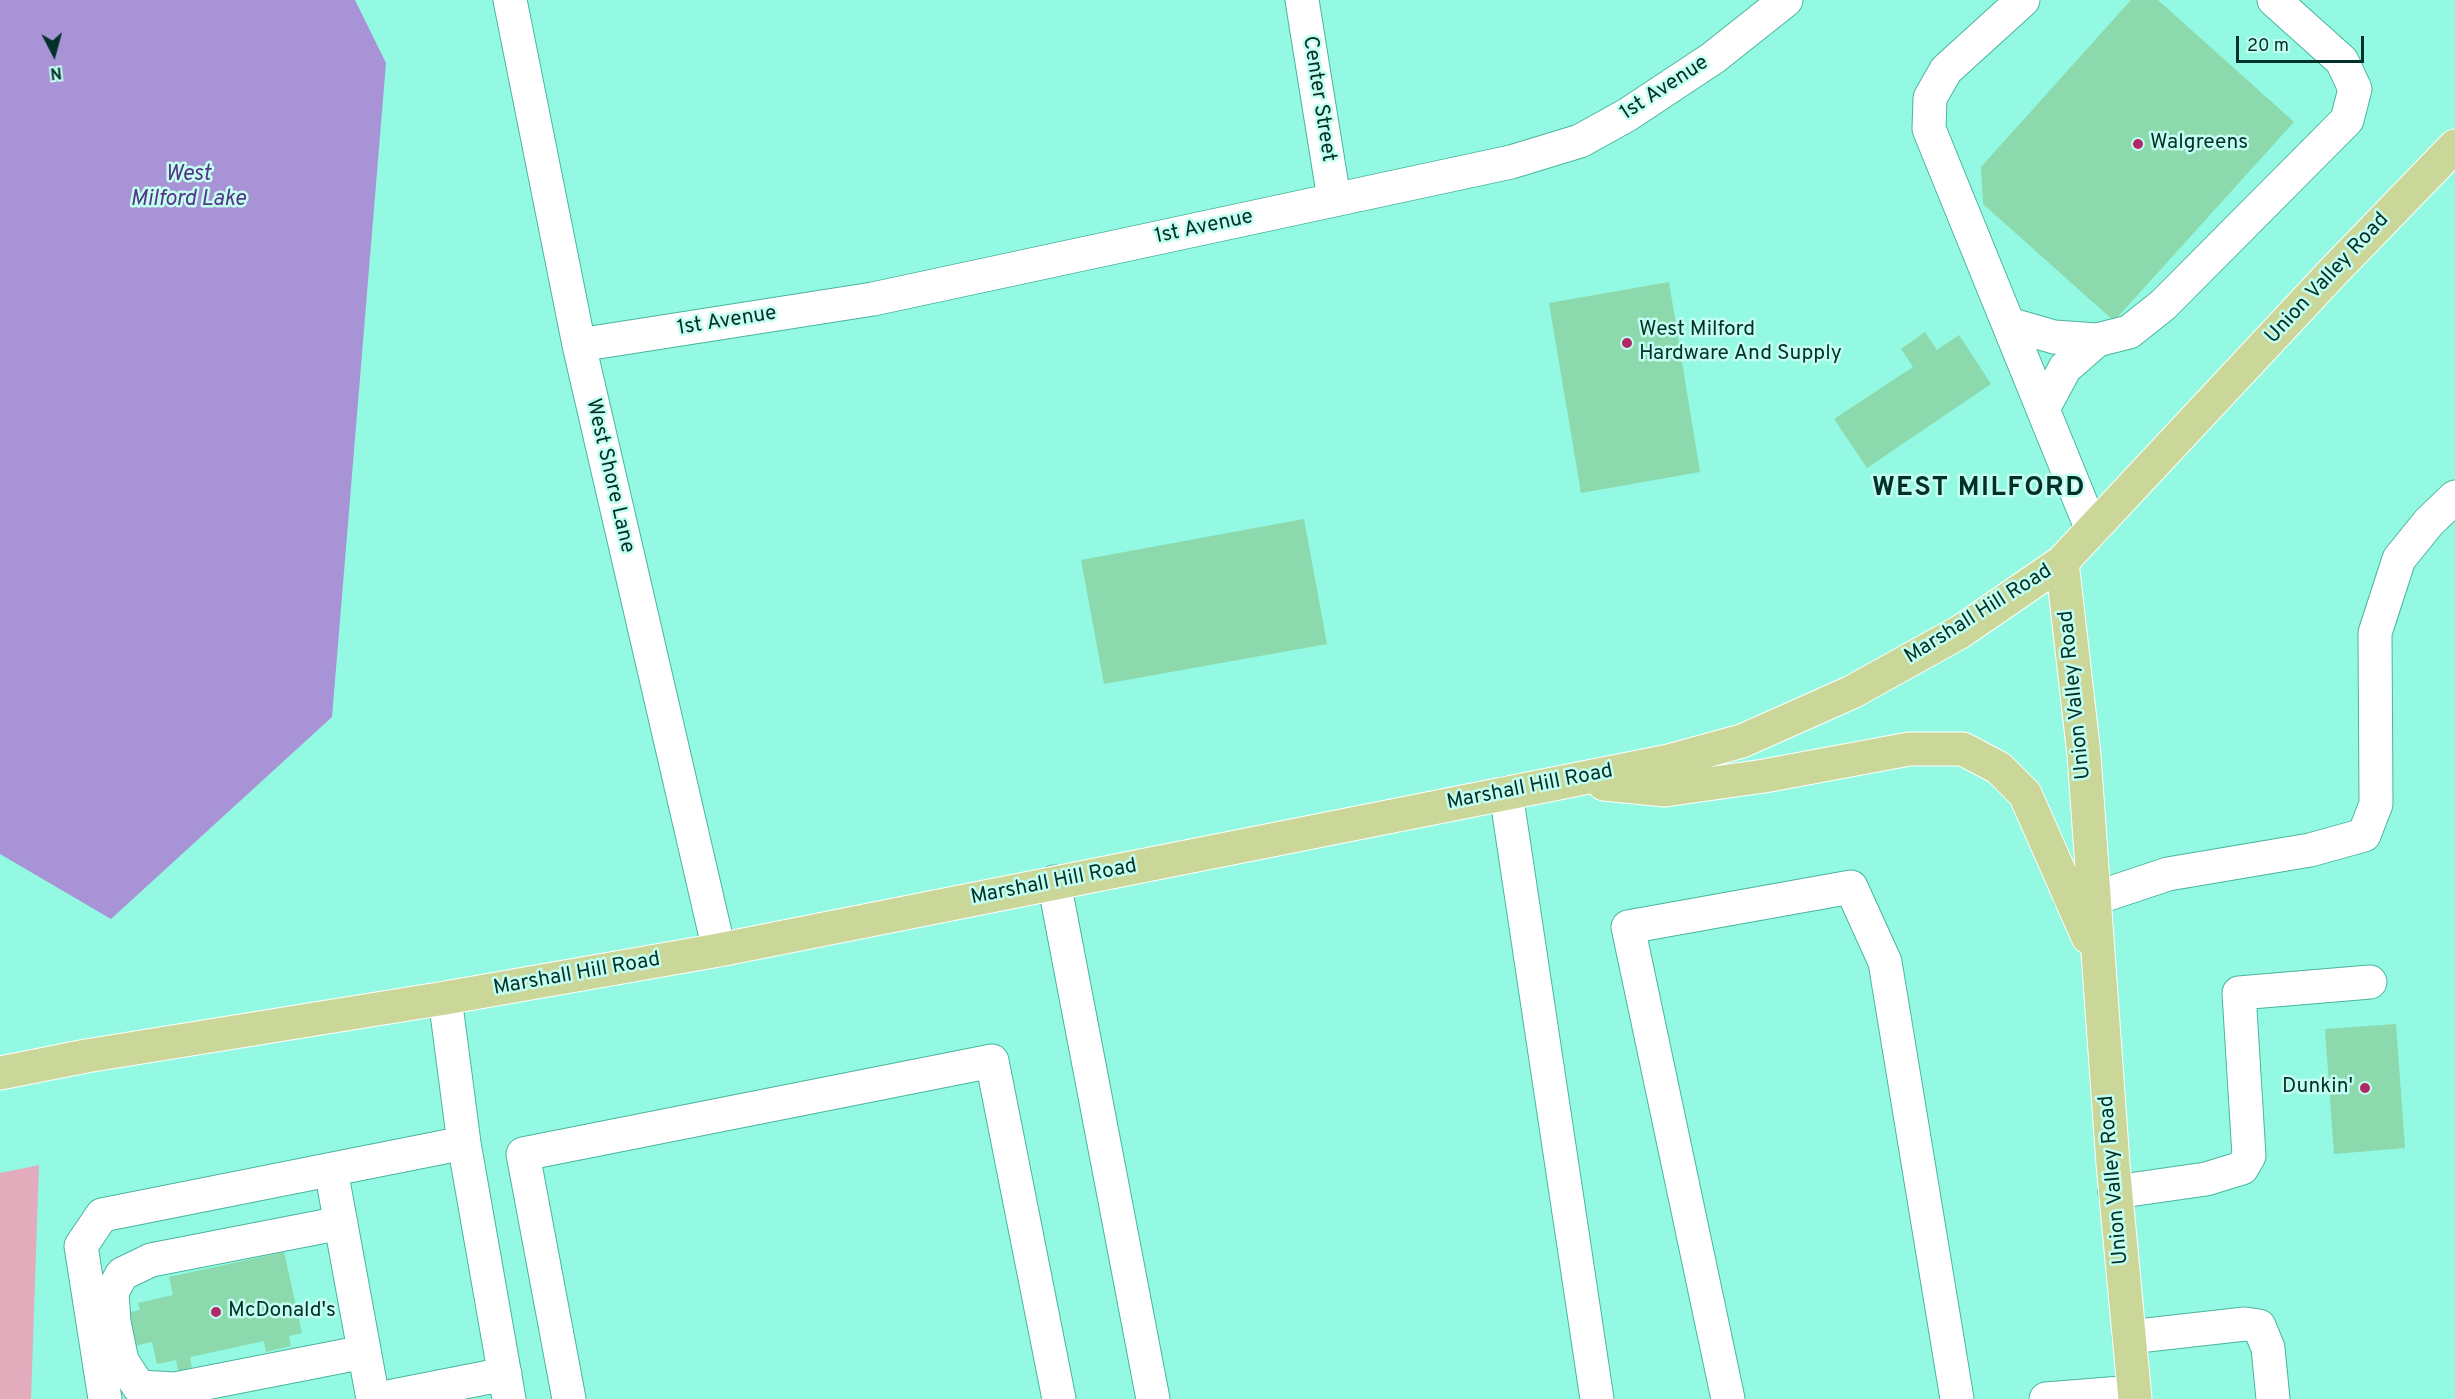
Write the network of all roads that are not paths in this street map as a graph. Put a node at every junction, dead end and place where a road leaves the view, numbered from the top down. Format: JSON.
{"nodes":[{"id":1,"x":510,"y":0,"type":"edge"},
{"id":2,"x":1302,"y":0,"type":"edge"},
{"id":3,"x":1786,"y":0,"type":"edge"},
{"id":4,"x":2023,"y":0,"type":"edge"},
{"id":5,"x":2274,"y":0,"type":"edge"},
{"id":6,"x":2455,"y":146,"type":"edge"},
{"id":7,"x":1334,"y":199,"type":"junction"},
{"id":8,"x":2009,"y":324,"type":"junction"},
{"id":9,"x":2097,"y":340,"type":"junction"},
{"id":10,"x":579,"y":345,"type":"junction"},
{"id":11,"x":2043,"y":409,"type":"junction"},
{"id":12,"x":2455,"y":497,"type":"edge"},
{"id":13,"x":2092,"y":530,"type":"junction"},
{"id":14,"x":2062,"y":562,"type":"junction"},
{"id":15,"x":1567,"y":781,"type":"junction"},
{"id":16,"x":1506,"y":793,"type":"junction"},
{"id":17,"x":1054,"y":882,"type":"junction"},
{"id":18,"x":2081,"y":898,"type":"junction"},
{"id":19,"x":719,"y":950,"type":"junction"},
{"id":20,"x":2370,"y":982,"type":"dead end"},
{"id":21,"x":445,"y":998,"type":"junction"},
{"id":22,"x":0,"y":1073,"type":"edge"},
{"id":23,"x":464,"y":1143,"type":"junction"},
{"id":24,"x":331,"y":1170,"type":"junction"},
{"id":25,"x":2115,"y":1192,"type":"junction"},
{"id":26,"x":341,"y":1223,"type":"junction"},
{"id":27,"x":2129,"y":1337,"type":"junction"},
{"id":28,"x":364,"y":1352,"type":"junction"},
{"id":29,"x":507,"y":1387,"type":"edge"},
{"id":30,"x":2135,"y":1395,"type":"edge"},
{"id":31,"x":105,"y":1399,"type":"edge"},
{"id":32,"x":373,"y":1399,"type":"edge"},
{"id":33,"x":378,"y":1399,"type":"edge"},
{"id":34,"x":569,"y":1399,"type":"edge"},
{"id":35,"x":1059,"y":1399,"type":"edge"},
{"id":36,"x":1153,"y":1399,"type":"edge"},
{"id":37,"x":1597,"y":1399,"type":"edge"},
{"id":38,"x":1728,"y":1399,"type":"edge"},
{"id":39,"x":1957,"y":1399,"type":"edge"},
{"id":40,"x":2046,"y":1399,"type":"edge"},
{"id":41,"x":2273,"y":1399,"type":"edge"}],
"edges":[{"from":1,"to":10,"type":"street","name":"West Shore Lane"},
{"from":2,"to":7,"type":"street","name":"Center Street"},
{"from":3,"to":7,"type":"street","name":"1st Avenue"},
{"from":4,"to":8,"type":"street"},
{"from":5,"to":9,"type":"street"},
{"from":6,"to":13,"type":"main road","name":"Union Valley Road"},
{"from":7,"to":10,"type":"street","name":"1st Avenue"},
{"from":8,"to":9,"type":"street"},
{"from":8,"to":11,"type":"street"},
{"from":9,"to":11,"type":"street"},
{"from":10,"to":19,"type":"street","name":"West Shore Lane"},
{"from":11,"to":13,"type":"street"},
{"from":12,"to":18,"type":"street"},
{"from":13,"to":14,"type":"main road","name":"Union Valley Road"},
{"from":14,"to":15,"type":"main road","name":"Marshall Hill Road"},
{"from":14,"to":18,"type":"main road","name":"Union Valley Road"},
{"from":15,"to":16,"type":"main road","name":"Marshall Hill Road"},
{"from":15,"to":18,"type":"main road","name":"Union Valley Road"},
{"from":16,"to":17,"type":"main road","name":"Marshall Hill Road"},
{"from":16,"to":37,"type":"street"},
{"from":17,"to":19,"type":"main road","name":"Marshall Hill Road"},
{"from":17,"to":36,"type":"street"},
{"from":18,"to":25,"type":"main road","name":"Union Valley Road"},
{"from":19,"to":21,"type":"main road","name":"Marshall Hill Road"},
{"from":20,"to":25,"type":"street"},
{"from":21,"to":22,"type":"main road","name":"Marshall Hill Road"},
{"from":21,"to":23,"type":"street"},
{"from":23,"to":24,"type":"street"},
{"from":23,"to":29,"type":"street"},
{"from":24,"to":26,"type":"street"},
{"from":24,"to":31,"type":"street"},
{"from":25,"to":27,"type":"main road","name":"Union Valley Road"},
{"from":26,"to":28,"type":"street"},
{"from":26,"to":28,"type":"street"},
{"from":27,"to":30,"type":"main road","name":"Union Valley Road"},
{"from":27,"to":41,"type":"street"},
{"from":28,"to":32,"type":"street"},
{"from":29,"to":33,"type":"street"},
{"from":30,"to":40,"type":"street"},
{"from":34,"to":35,"type":"street"},
{"from":38,"to":39,"type":"street"}]}
